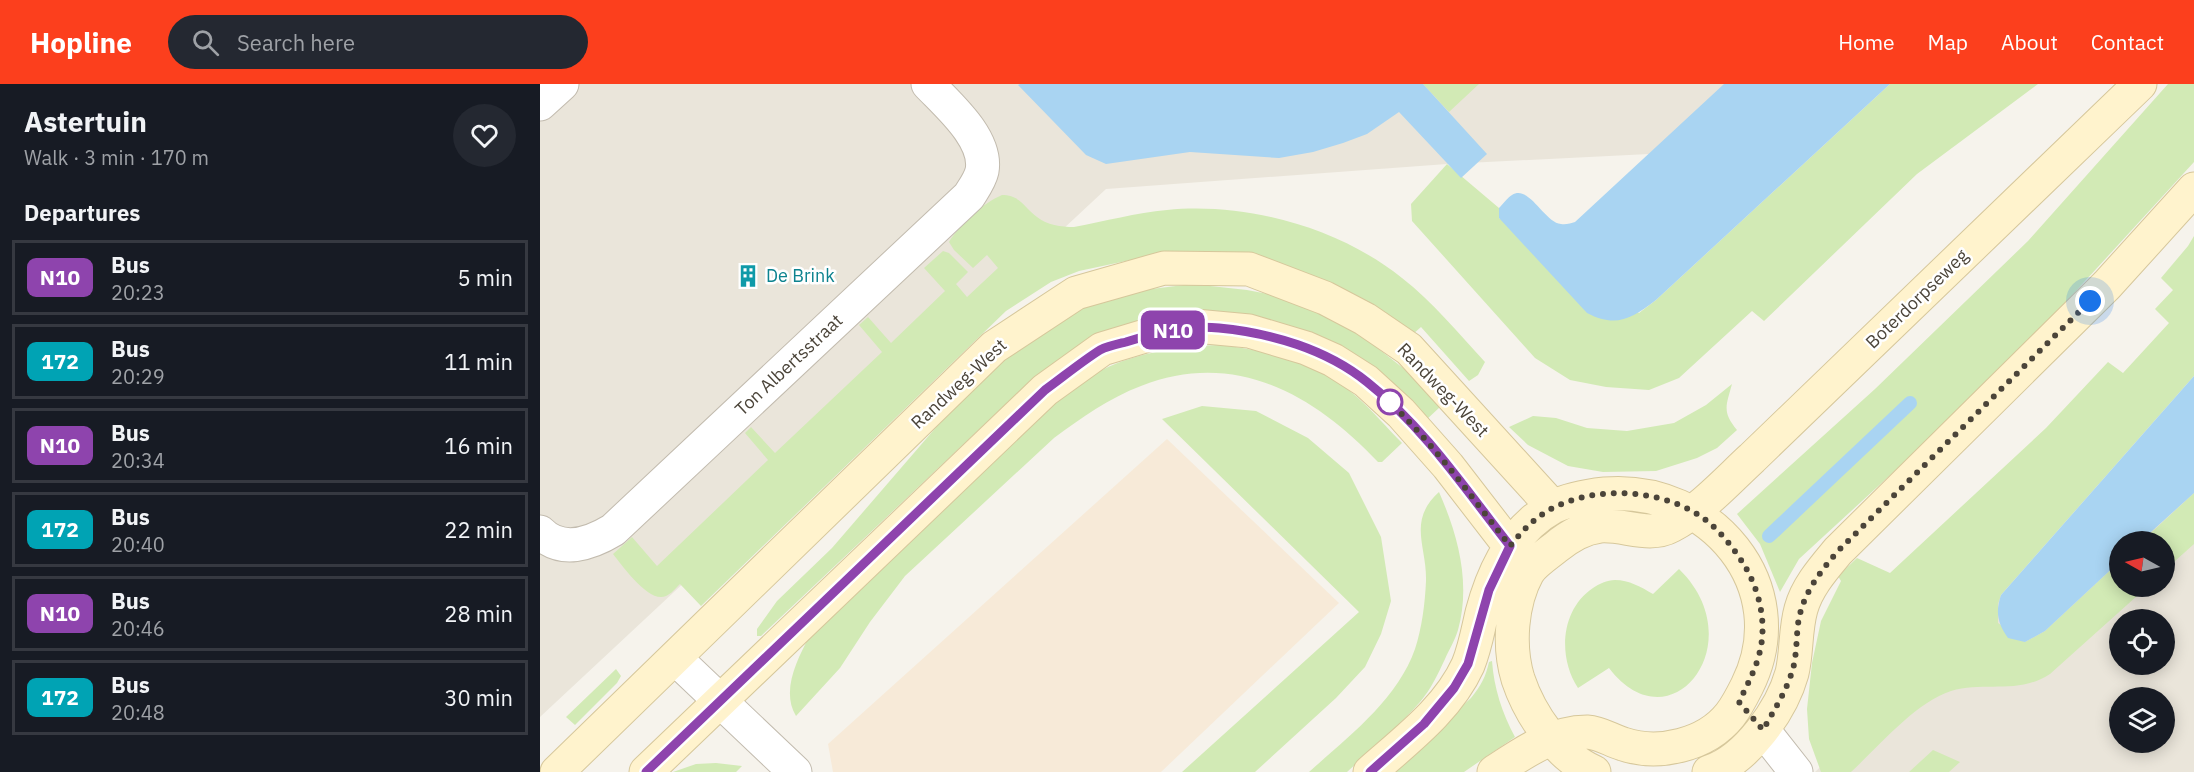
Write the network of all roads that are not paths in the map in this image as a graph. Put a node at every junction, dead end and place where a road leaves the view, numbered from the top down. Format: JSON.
{"nodes":[{"id":1,"x":562,"y":84,"type":"edge"},
{"id":2,"x":928,"y":84,"type":"edge"},
{"id":3,"x":2140,"y":84,"type":"edge"},
{"id":4,"x":540,"y":104,"type":"edge"},
{"id":5,"x":2194,"y":189,"type":"edge"},
{"id":6,"x":1553,"y":507,"type":"junction"},
{"id":7,"x":1692,"y":511,"type":"junction"},
{"id":8,"x":540,"y":532,"type":"edge"},
{"id":9,"x":1520,"y":558,"type":"junction"},
{"id":10,"x":675,"y":658,"type":"junction"},
{"id":11,"x":720,"y":701,"type":"junction"},
{"id":12,"x":1739,"y":702,"type":"junction"},
{"id":13,"x":1763,"y":730,"type":"junction"},
{"id":14,"x":1552,"y":738,"type":"junction"},
{"id":15,"x":1576,"y":768,"type":"edge"},
{"id":16,"x":1716,"y":771,"type":"edge"},
{"id":17,"x":557,"y":772,"type":"edge"},
{"id":18,"x":646,"y":772,"type":"edge"},
{"id":19,"x":795,"y":772,"type":"edge"},
{"id":20,"x":1370,"y":772,"type":"edge"},
{"id":21,"x":1494,"y":772,"type":"edge"},
{"id":22,"x":1796,"y":772,"type":"edge"}],
"edges":[{"from":1,"to":4,"type":"street"},
{"from":2,"to":8,"type":"street","name":"Ton Albertsstraat"},
{"from":3,"to":7,"type":"main road","name":"Boterdorpseweg"},
{"from":5,"to":13,"type":"main road"},
{"from":6,"to":7,"type":"main road"},
{"from":6,"to":9,"type":"main road"},
{"from":6,"to":10,"type":"main road","name":"Randweg-West"},
{"from":7,"to":9,"type":"main road","name":"Boterdorpseweg"},
{"from":7,"to":12,"type":"main road"},
{"from":9,"to":11,"type":"main road"},
{"from":9,"to":14,"type":"main road"},
{"from":9,"to":20,"type":"main road"},
{"from":10,"to":11,"type":"street"},
{"from":10,"to":17,"type":"main road","name":"Randweg-West"},
{"from":11,"to":18,"type":"main road"},
{"from":11,"to":19,"type":"street"},
{"from":12,"to":13,"type":"main road"},
{"from":12,"to":14,"type":"main road"},
{"from":13,"to":16,"type":"main road"},
{"from":13,"to":22,"type":"street"},
{"from":14,"to":15,"type":"main road"},
{"from":14,"to":21,"type":"main road"}]}
